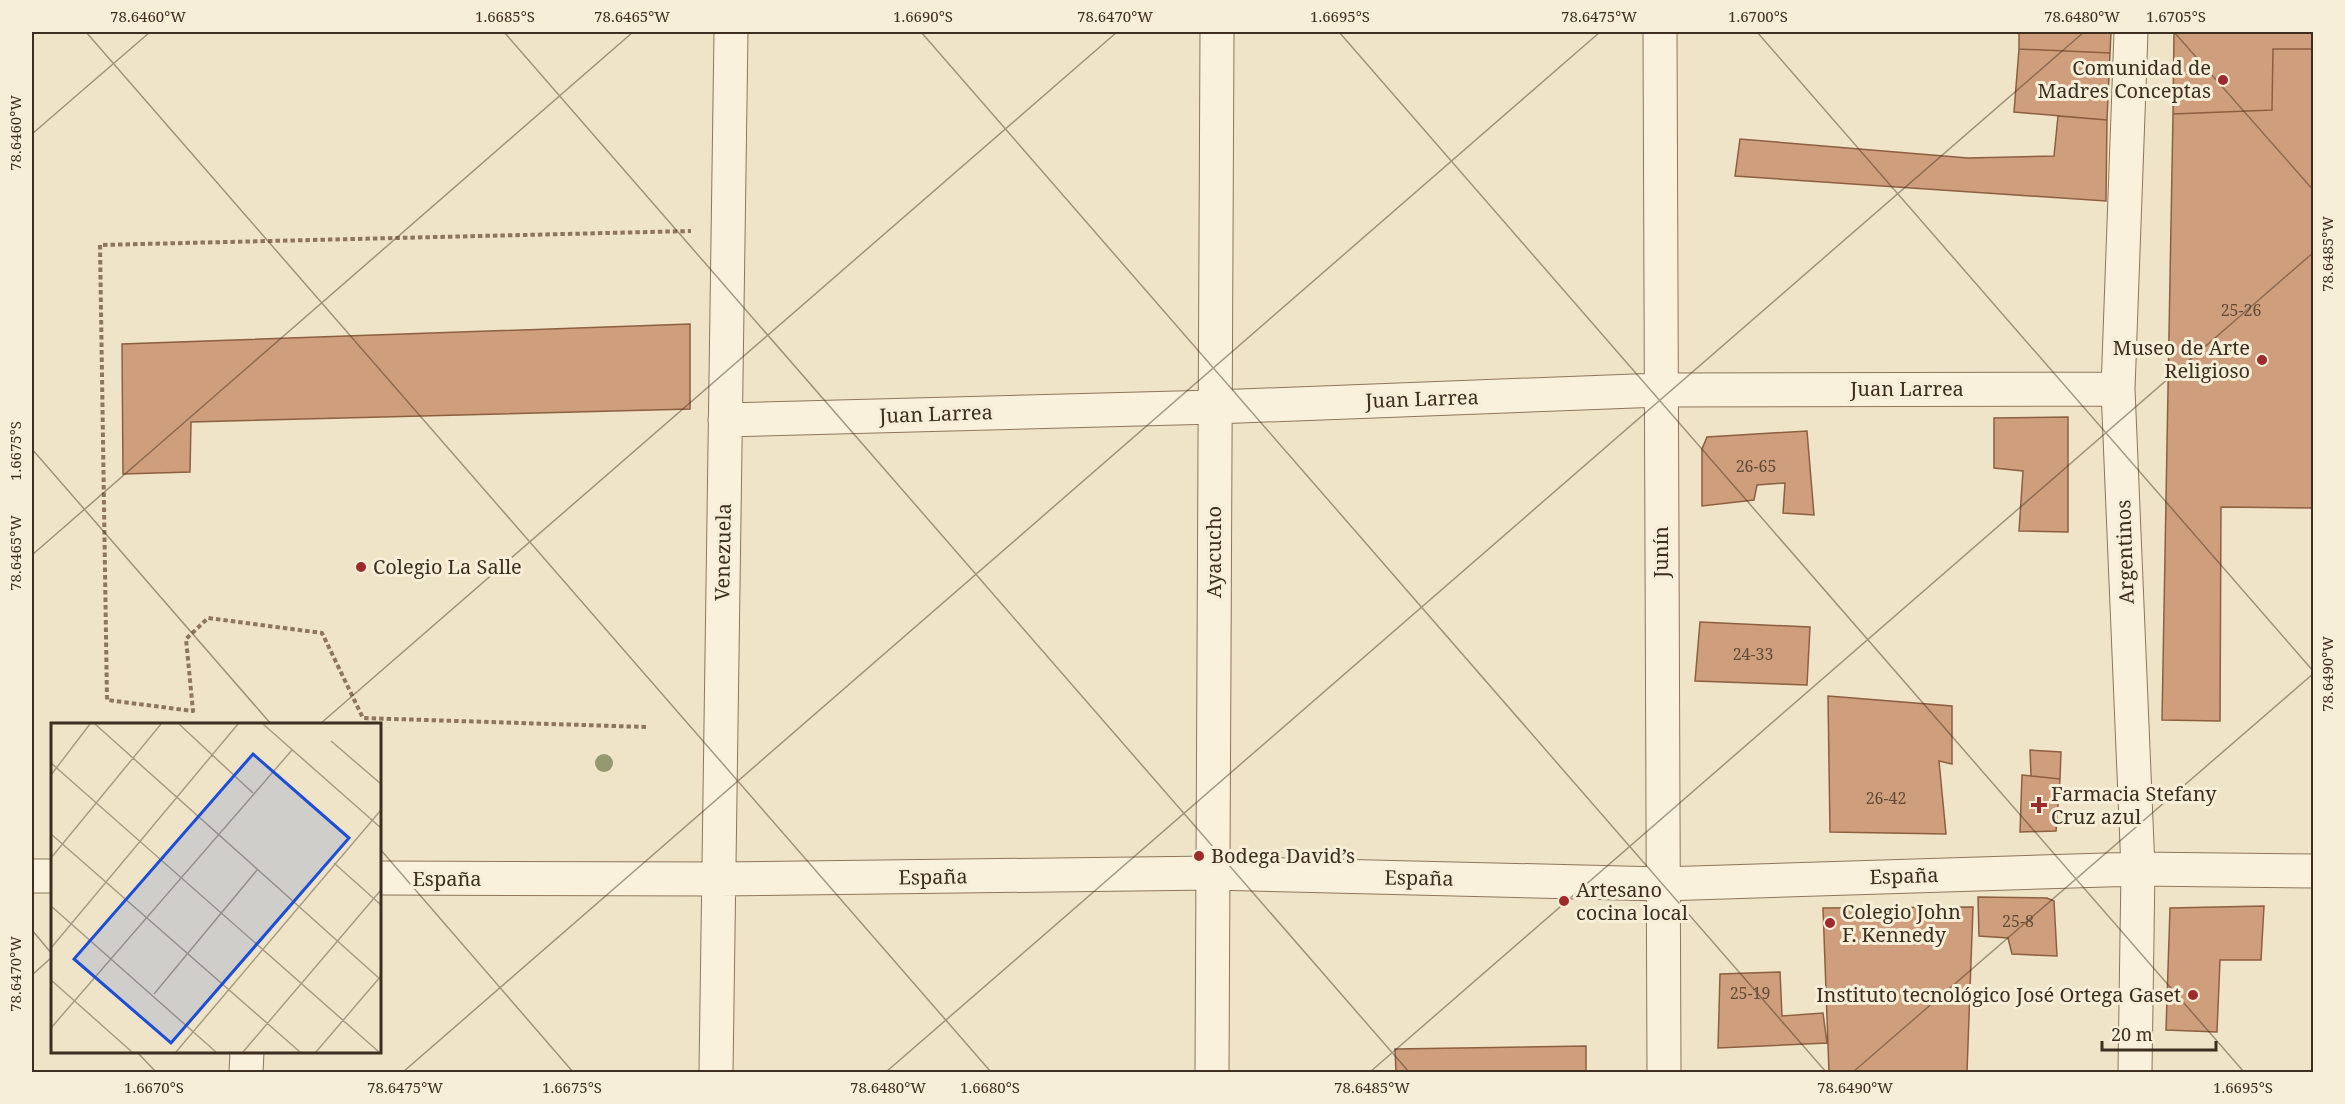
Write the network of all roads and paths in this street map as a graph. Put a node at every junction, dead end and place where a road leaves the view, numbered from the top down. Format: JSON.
{"nodes":[{"id":1,"x":731,"y":32,"type":"edge"},
{"id":2,"x":1217,"y":32,"type":"edge"},
{"id":3,"x":1660,"y":32,"type":"edge"},
{"id":4,"x":2131,"y":32,"type":"edge"},
{"id":5,"x":729,"y":230,"type":"junction"},
{"id":6,"x":2118,"y":388,"type":"junction"},
{"id":7,"x":1660,"y":390,"type":"junction"},
{"id":8,"x":1215,"y":407,"type":"junction"},
{"id":9,"x":725,"y":420,"type":"junction"},
{"id":10,"x":646,"y":727,"type":"dead end"},
{"id":11,"x":2138,"y":869,"type":"junction"},
{"id":12,"x":2313,"y":871,"type":"edge"},
{"id":13,"x":1212,"y":873,"type":"junction"},
{"id":14,"x":32,"y":876,"type":"edge"},
{"id":15,"x":51,"y":876,"type":"edge"},
{"id":16,"x":381,"y":878,"type":"edge"},
{"id":17,"x":719,"y":879,"type":"junction"},
{"id":18,"x":1662,"y":884,"type":"junction"},
{"id":19,"x":247,"y":1053,"type":"edge"},
{"id":20,"x":246,"y":1072,"type":"edge"},
{"id":21,"x":716,"y":1072,"type":"edge"},
{"id":22,"x":1212,"y":1072,"type":"edge"},
{"id":23,"x":1665,"y":1072,"type":"edge"},
{"id":24,"x":2135,"y":1072,"type":"edge"}],
"edges":[{"from":1,"to":5,"type":"street","name":"Venezuela"},
{"from":2,"to":8,"type":"street","name":"Ayacucho"},
{"from":3,"to":7,"type":"street","name":"Junín"},
{"from":4,"to":6,"type":"street","name":"Argentinos"},
{"from":5,"to":9,"type":"street","name":"Venezuela"},
{"from":5,"to":10,"type":"path"},
{"from":6,"to":7,"type":"street","name":"Juan Larrea"},
{"from":6,"to":11,"type":"street","name":"Argentinos"},
{"from":7,"to":8,"type":"street","name":"Juan Larrea"},
{"from":7,"to":18,"type":"street","name":"Junín"},
{"from":8,"to":9,"type":"street","name":"Juan Larrea"},
{"from":8,"to":13,"type":"street","name":"Ayacucho"},
{"from":9,"to":17,"type":"street","name":"Venezuela"},
{"from":11,"to":12,"type":"street","name":"España"},
{"from":11,"to":18,"type":"street","name":"España"},
{"from":11,"to":24,"type":"street","name":"Argentinos"},
{"from":13,"to":17,"type":"street","name":"España"},
{"from":13,"to":18,"type":"street","name":"España"},
{"from":13,"to":22,"type":"street","name":"Ayacucho"},
{"from":14,"to":15,"type":"street"},
{"from":16,"to":17,"type":"street","name":"España"},
{"from":17,"to":21,"type":"street","name":"Venezuela"},
{"from":18,"to":23,"type":"street","name":"Junín"},
{"from":19,"to":20,"type":"street"}]}
